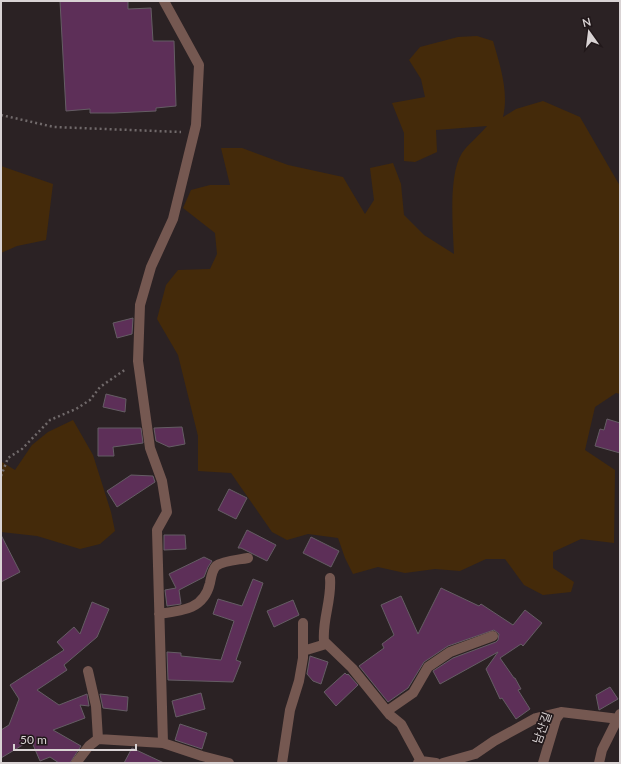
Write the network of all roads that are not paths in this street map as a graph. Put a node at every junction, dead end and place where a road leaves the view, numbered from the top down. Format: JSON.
{"nodes":[{"id":1,"x":164,"y":1,"type":"edge"},
{"id":2,"x":248,"y":558,"type":"dead end"},
{"id":3,"x":330,"y":578,"type":"dead end"},
{"id":4,"x":159,"y":614,"type":"junction"},
{"id":5,"x":302,"y":623,"type":"dead end"},
{"id":6,"x":493,"y":636,"type":"dead end"},
{"id":7,"x":326,"y":644,"type":"junction"},
{"id":8,"x":303,"y":651,"type":"junction"},
{"id":9,"x":88,"y":671,"type":"dead end"},
{"id":10,"x":387,"y":711,"type":"junction"},
{"id":11,"x":561,"y":712,"type":"junction"},
{"id":12,"x":620,"y":717,"type":"edge"},
{"id":13,"x":98,"y":739,"type":"junction"},
{"id":14,"x":163,"y":743,"type":"junction"},
{"id":15,"x":419,"y":762,"type":"edge"},
{"id":16,"x":76,"y":763,"type":"edge"},
{"id":17,"x":229,"y":763,"type":"edge"},
{"id":18,"x":282,"y":763,"type":"edge"},
{"id":19,"x":436,"y":763,"type":"edge"},
{"id":20,"x":443,"y":763,"type":"edge"},
{"id":21,"x":543,"y":763,"type":"edge"},
{"id":22,"x":599,"y":763,"type":"edge"}],
"edges":[{"from":1,"to":4,"type":"street"},
{"from":2,"to":4,"type":"street"},
{"from":3,"to":7,"type":"street"},
{"from":4,"to":14,"type":"street"},
{"from":5,"to":8,"type":"street"},
{"from":6,"to":10,"type":"street"},
{"from":7,"to":8,"type":"street"},
{"from":7,"to":10,"type":"street"},
{"from":8,"to":18,"type":"street"},
{"from":9,"to":13,"type":"street"},
{"from":10,"to":15,"type":"street"},
{"from":11,"to":12,"type":"street","name":"남산길"},
{"from":11,"to":20,"type":"street"},
{"from":11,"to":21,"type":"street","name":"남산길"},
{"from":12,"to":22,"type":"street","name":"남산길"},
{"from":13,"to":14,"type":"street"},
{"from":13,"to":16,"type":"street"},
{"from":14,"to":17,"type":"street"},
{"from":15,"to":19,"type":"street"}]}
